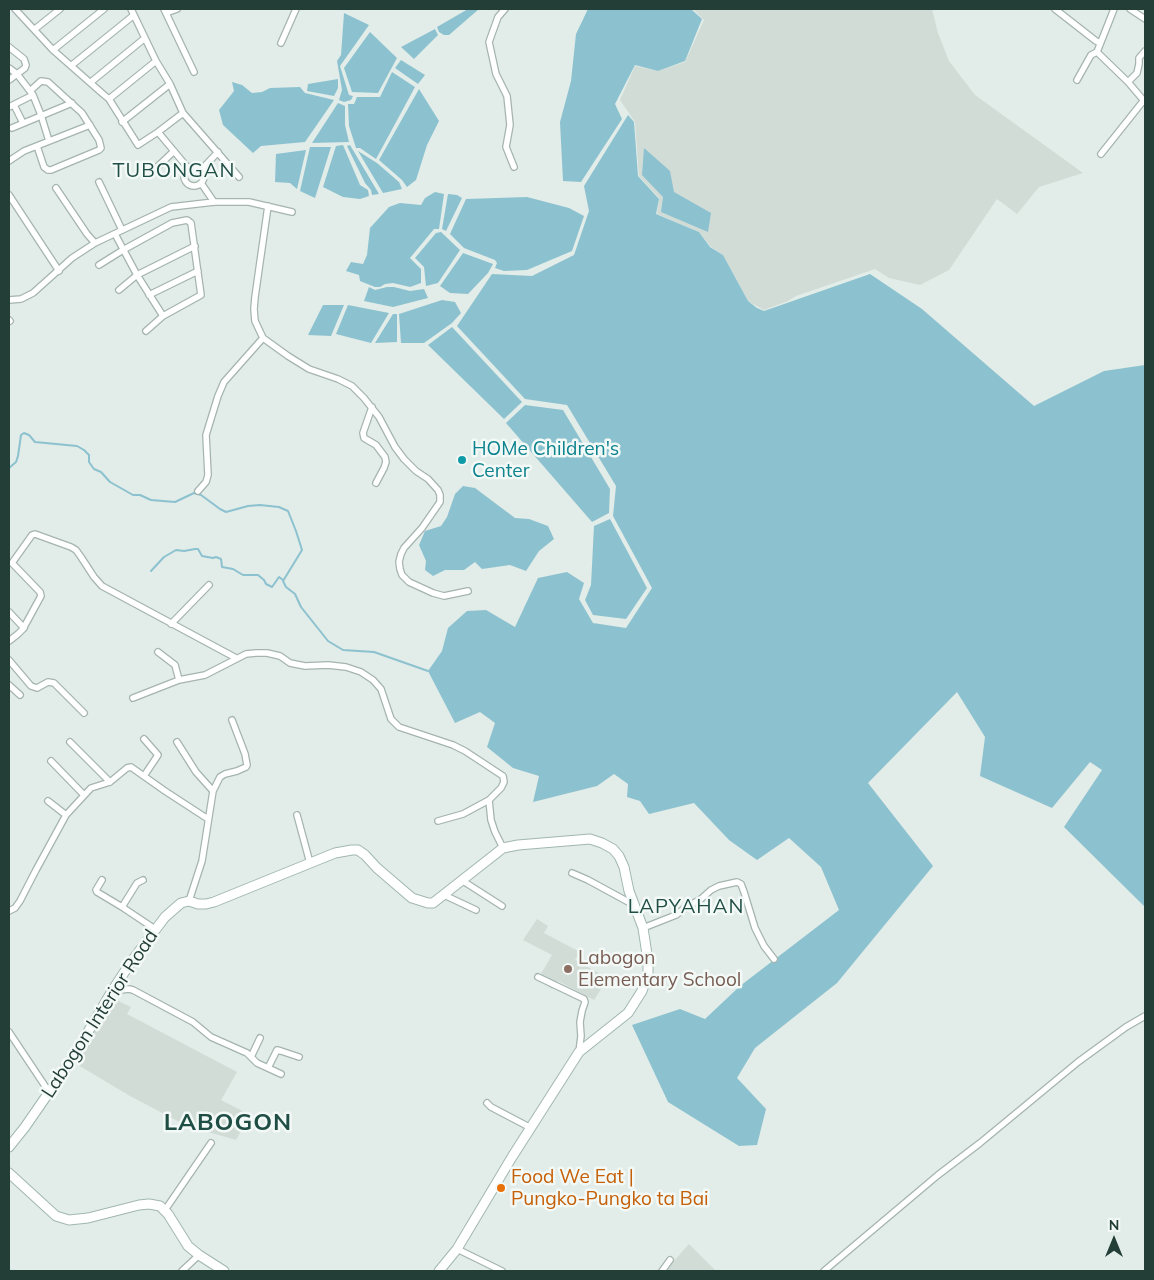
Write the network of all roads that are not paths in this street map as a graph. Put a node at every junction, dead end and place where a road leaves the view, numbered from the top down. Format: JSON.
{"nodes":[{"id":1,"x":15,"y":9,"type":"edge"},
{"id":2,"x":58,"y":9,"type":"edge"},
{"id":3,"x":104,"y":9,"type":"edge"},
{"id":4,"x":131,"y":9,"type":"edge"},
{"id":5,"x":177,"y":9,"type":"edge"},
{"id":6,"x":296,"y":9,"type":"edge"},
{"id":7,"x":505,"y":9,"type":"edge"},
{"id":8,"x":1055,"y":9,"type":"edge"},
{"id":9,"x":1114,"y":9,"type":"edge"},
{"id":10,"x":1130,"y":9,"type":"edge"},
{"id":11,"x":165,"y":11,"type":"edge"},
{"id":12,"x":134,"y":16,"type":"junction"},
{"id":13,"x":1145,"y":19,"type":"edge"},
{"id":14,"x":35,"y":29,"type":"junction"},
{"id":15,"x":145,"y":38,"type":"junction"},
{"id":16,"x":281,"y":43,"type":"dead end"},
{"id":17,"x":1100,"y":43,"type":"junction"},
{"id":18,"x":9,"y":47,"type":"edge"},
{"id":19,"x":54,"y":50,"type":"junction"},
{"id":20,"x":1145,"y":51,"type":"edge"},
{"id":21,"x":1098,"y":52,"type":"junction"},
{"id":22,"x":156,"y":61,"type":"junction"},
{"id":23,"x":72,"y":65,"type":"junction"},
{"id":24,"x":9,"y":68,"type":"edge"},
{"id":25,"x":194,"y":72,"type":"dead end"},
{"id":26,"x":17,"y":74,"type":"junction"},
{"id":27,"x":9,"y":80,"type":"edge"},
{"id":28,"x":1078,"y":80,"type":"dead end"},
{"id":29,"x":91,"y":82,"type":"junction"},
{"id":30,"x":1128,"y":82,"type":"junction"},
{"id":31,"x":170,"y":84,"type":"junction"},
{"id":32,"x":32,"y":94,"type":"junction"},
{"id":33,"x":109,"y":99,"type":"junction"},
{"id":34,"x":1145,"y":101,"type":"edge"},
{"id":35,"x":72,"y":103,"type":"junction"},
{"id":36,"x":11,"y":106,"type":"edge"},
{"id":37,"x":183,"y":112,"type":"junction"},
{"id":38,"x":41,"y":116,"type":"junction"},
{"id":39,"x":122,"y":122,"type":"junction"},
{"id":40,"x":23,"y":123,"type":"junction"},
{"id":41,"x":90,"y":125,"type":"junction"},
{"id":42,"x":12,"y":128,"type":"dead end"},
{"id":43,"x":158,"y":132,"type":"junction"},
{"id":44,"x":49,"y":141,"type":"junction"},
{"id":45,"x":37,"y":146,"type":"junction"},
{"id":46,"x":174,"y":151,"type":"junction"},
{"id":47,"x":218,"y":152,"type":"junction"},
{"id":48,"x":1101,"y":154,"type":"dead end"},
{"id":49,"x":9,"y":161,"type":"edge"},
{"id":50,"x":514,"y":166,"type":"dead end"},
{"id":51,"x":188,"y":168,"type":"junction"},
{"id":52,"x":202,"y":169,"type":"junction"},
{"id":53,"x":153,"y":171,"type":"dead end"},
{"id":54,"x":239,"y":177,"type":"dead end"},
{"id":55,"x":99,"y":182,"type":"dead end"},
{"id":56,"x":201,"y":183,"type":"junction"},
{"id":57,"x":56,"y":188,"type":"dead end"},
{"id":58,"x":9,"y":195,"type":"edge"},
{"id":59,"x":214,"y":202,"type":"junction"},
{"id":60,"x":268,"y":206,"type":"junction"},
{"id":61,"x":292,"y":212,"type":"dead end"},
{"id":62,"x":122,"y":230,"type":"junction"},
{"id":63,"x":114,"y":234,"type":"junction"},
{"id":64,"x":95,"y":243,"type":"junction"},
{"id":65,"x":195,"y":246,"type":"junction"},
{"id":66,"x":123,"y":250,"type":"junction"},
{"id":67,"x":99,"y":265,"type":"dead end"},
{"id":68,"x":59,"y":271,"type":"junction"},
{"id":69,"x":198,"y":271,"type":"junction"},
{"id":70,"x":137,"y":275,"type":"junction"},
{"id":71,"x":119,"y":290,"type":"dead end"},
{"id":72,"x":149,"y":295,"type":"junction"},
{"id":73,"x":9,"y":300,"type":"edge"},
{"id":74,"x":163,"y":316,"type":"junction"},
{"id":75,"x":146,"y":331,"type":"dead end"},
{"id":76,"x":263,"y":338,"type":"junction"},
{"id":77,"x":372,"y":408,"type":"junction"},
{"id":78,"x":376,"y":483,"type":"dead end"},
{"id":79,"x":198,"y":491,"type":"dead end"},
{"id":80,"x":10,"y":563,"type":"edge"},
{"id":81,"x":209,"y":585,"type":"dead end"},
{"id":82,"x":468,"y":591,"type":"dead end"},
{"id":83,"x":9,"y":612,"type":"edge"},
{"id":84,"x":171,"y":624,"type":"junction"},
{"id":85,"x":24,"y":628,"type":"junction"},
{"id":86,"x":9,"y":641,"type":"edge"},
{"id":87,"x":158,"y":652,"type":"dead end"},
{"id":88,"x":236,"y":658,"type":"junction"},
{"id":89,"x":9,"y":660,"type":"edge"},
{"id":90,"x":179,"y":680,"type":"junction"},
{"id":91,"x":9,"y":686,"type":"edge"},
{"id":92,"x":20,"y":694,"type":"dead end"},
{"id":93,"x":133,"y":698,"type":"dead end"},
{"id":94,"x":84,"y":713,"type":"dead end"},
{"id":95,"x":232,"y":720,"type":"dead end"},
{"id":96,"x":144,"y":739,"type":"dead end"},
{"id":97,"x":70,"y":742,"type":"dead end"},
{"id":98,"x":177,"y":742,"type":"dead end"},
{"id":99,"x":51,"y":761,"type":"dead end"},
{"id":100,"x":144,"y":776,"type":"junction"},
{"id":101,"x":110,"y":782,"type":"junction"},
{"id":102,"x":213,"y":791,"type":"junction"},
{"id":103,"x":84,"y":795,"type":"junction"},
{"id":104,"x":489,"y":800,"type":"junction"},
{"id":105,"x":48,"y":801,"type":"dead end"},
{"id":106,"x":66,"y":815,"type":"junction"},
{"id":107,"x":298,"y":815,"type":"dead end"},
{"id":108,"x":208,"y":818,"type":"junction"},
{"id":109,"x":438,"y":821,"type":"dead end"},
{"id":110,"x":503,"y":848,"type":"junction"},
{"id":111,"x":310,"y":863,"type":"junction"},
{"id":112,"x":572,"y":873,"type":"dead end"},
{"id":113,"x":102,"y":880,"type":"dead end"},
{"id":114,"x":143,"y":880,"type":"dead end"},
{"id":115,"x":463,"y":881,"type":"junction"},
{"id":116,"x":444,"y":895,"type":"junction"},
{"id":117,"x":189,"y":901,"type":"junction"},
{"id":118,"x":634,"y":905,"type":"junction"},
{"id":119,"x":502,"y":906,"type":"dead end"},
{"id":120,"x":122,"y":907,"type":"junction"},
{"id":121,"x":476,"y":910,"type":"dead end"},
{"id":122,"x":9,"y":911,"type":"edge"},
{"id":123,"x":642,"y":928,"type":"junction"},
{"id":124,"x":155,"y":929,"type":"junction"},
{"id":125,"x":774,"y":959,"type":"dead end"},
{"id":126,"x":538,"y":977,"type":"dead end"},
{"id":127,"x":112,"y":991,"type":"junction"},
{"id":128,"x":1145,"y":1016,"type":"edge"},
{"id":129,"x":9,"y":1032,"type":"edge"},
{"id":130,"x":260,"y":1038,"type":"dead end"},
{"id":131,"x":579,"y":1052,"type":"junction"},
{"id":132,"x":251,"y":1057,"type":"junction"},
{"id":133,"x":299,"y":1057,"type":"dead end"},
{"id":134,"x":268,"y":1068,"type":"junction"},
{"id":135,"x":282,"y":1074,"type":"dead end"},
{"id":136,"x":49,"y":1092,"type":"junction"},
{"id":137,"x":487,"y":1104,"type":"dead end"},
{"id":138,"x":531,"y":1128,"type":"junction"},
{"id":139,"x":211,"y":1143,"type":"dead end"},
{"id":140,"x":9,"y":1147,"type":"edge"},
{"id":141,"x":9,"y":1173,"type":"edge"},
{"id":142,"x":165,"y":1210,"type":"junction"},
{"id":143,"x":457,"y":1249,"type":"junction"},
{"id":144,"x":199,"y":1255,"type":"junction"},
{"id":145,"x":670,"y":1260,"type":"dead end"},
{"id":146,"x":182,"y":1271,"type":"edge"},
{"id":147,"x":224,"y":1271,"type":"edge"},
{"id":148,"x":439,"y":1271,"type":"edge"},
{"id":149,"x":502,"y":1271,"type":"edge"},
{"id":150,"x":662,"y":1271,"type":"edge"},
{"id":151,"x":824,"y":1271,"type":"edge"}],
"edges":[{"from":1,"to":14,"type":"street"},
{"from":2,"to":14,"type":"street"},
{"from":3,"to":19,"type":"street"},
{"from":4,"to":12,"type":"street"},
{"from":5,"to":11,"type":"street"},
{"from":6,"to":16,"type":"street"},
{"from":7,"to":50,"type":"street"},
{"from":8,"to":17,"type":"street"},
{"from":9,"to":17,"type":"street"},
{"from":10,"to":13,"type":"street"},
{"from":11,"to":25,"type":"street"},
{"from":12,"to":15,"type":"street"},
{"from":12,"to":23,"type":"street"},
{"from":14,"to":19,"type":"street"},
{"from":15,"to":22,"type":"street"},
{"from":15,"to":29,"type":"street"},
{"from":17,"to":21,"type":"street"},
{"from":18,"to":26,"type":"street"},
{"from":19,"to":23,"type":"street"},
{"from":20,"to":30,"type":"street"},
{"from":21,"to":28,"type":"street"},
{"from":21,"to":30,"type":"street"},
{"from":22,"to":31,"type":"street"},
{"from":22,"to":33,"type":"street"},
{"from":23,"to":29,"type":"street"},
{"from":24,"to":26,"type":"street"},
{"from":26,"to":27,"type":"street"},
{"from":26,"to":32,"type":"street"},
{"from":29,"to":33,"type":"street"},
{"from":30,"to":34,"type":"street"},
{"from":31,"to":37,"type":"street"},
{"from":31,"to":39,"type":"street"},
{"from":32,"to":35,"type":"street"},
{"from":32,"to":36,"type":"street"},
{"from":32,"to":38,"type":"street"},
{"from":33,"to":39,"type":"street"},
{"from":34,"to":48,"type":"street"},
{"from":35,"to":38,"type":"street"},
{"from":35,"to":41,"type":"street"},
{"from":36,"to":40,"type":"street"},
{"from":37,"to":43,"type":"street"},
{"from":37,"to":47,"type":"street"},
{"from":38,"to":40,"type":"street"},
{"from":38,"to":44,"type":"street"},
{"from":39,"to":43,"type":"street"},
{"from":40,"to":42,"type":"street"},
{"from":41,"to":44,"type":"street"},
{"from":41,"to":45,"type":"street"},
{"from":43,"to":46,"type":"street"},
{"from":44,"to":45,"type":"street"},
{"from":45,"to":49,"type":"street"},
{"from":46,"to":51,"type":"street"},
{"from":46,"to":53,"type":"street"},
{"from":47,"to":52,"type":"street"},
{"from":47,"to":54,"type":"street"},
{"from":51,"to":52,"type":"street"},
{"from":51,"to":56,"type":"street"},
{"from":52,"to":56,"type":"street"},
{"from":55,"to":62,"type":"street"},
{"from":56,"to":59,"type":"street"},
{"from":57,"to":64,"type":"street"},
{"from":58,"to":68,"type":"street"},
{"from":59,"to":60,"type":"street"},
{"from":59,"to":62,"type":"street"},
{"from":60,"to":61,"type":"street"},
{"from":60,"to":76,"type":"street"},
{"from":62,"to":63,"type":"street"},
{"from":63,"to":64,"type":"street"},
{"from":63,"to":66,"type":"street"},
{"from":64,"to":68,"type":"street"},
{"from":65,"to":66,"type":"street"},
{"from":65,"to":69,"type":"street"},
{"from":65,"to":70,"type":"street"},
{"from":66,"to":67,"type":"street"},
{"from":66,"to":70,"type":"street"},
{"from":68,"to":73,"type":"street"},
{"from":69,"to":72,"type":"street"},
{"from":69,"to":74,"type":"street"},
{"from":70,"to":71,"type":"street"},
{"from":70,"to":72,"type":"street"},
{"from":72,"to":74,"type":"street"},
{"from":74,"to":75,"type":"street"},
{"from":76,"to":77,"type":"street"},
{"from":76,"to":79,"type":"street"},
{"from":77,"to":78,"type":"street"},
{"from":77,"to":82,"type":"street"},
{"from":80,"to":84,"type":"street"},
{"from":80,"to":85,"type":"street"},
{"from":81,"to":84,"type":"street"},
{"from":83,"to":85,"type":"street"},
{"from":84,"to":88,"type":"street"},
{"from":85,"to":86,"type":"street"},
{"from":87,"to":90,"type":"street"},
{"from":88,"to":90,"type":"street"},
{"from":88,"to":104,"type":"street"},
{"from":89,"to":94,"type":"street"},
{"from":90,"to":93,"type":"street"},
{"from":91,"to":92,"type":"street"},
{"from":95,"to":102,"type":"street"},
{"from":96,"to":100,"type":"street"},
{"from":97,"to":101,"type":"street"},
{"from":98,"to":102,"type":"street"},
{"from":99,"to":103,"type":"street"},
{"from":100,"to":101,"type":"street"},
{"from":100,"to":108,"type":"street"},
{"from":101,"to":103,"type":"street"},
{"from":102,"to":108,"type":"street"},
{"from":103,"to":106,"type":"street"},
{"from":104,"to":109,"type":"street"},
{"from":104,"to":110,"type":"street"},
{"from":105,"to":106,"type":"street"},
{"from":106,"to":122,"type":"street"},
{"from":107,"to":111,"type":"street"},
{"from":108,"to":117,"type":"street"},
{"from":110,"to":115,"type":"street"},
{"from":110,"to":118,"type":"street"},
{"from":111,"to":116,"type":"street"},
{"from":111,"to":117,"type":"street"},
{"from":112,"to":118,"type":"street"},
{"from":113,"to":120,"type":"street"},
{"from":114,"to":120,"type":"street"},
{"from":115,"to":116,"type":"street"},
{"from":115,"to":119,"type":"street"},
{"from":116,"to":121,"type":"street"},
{"from":117,"to":124,"type":"street","name":"Labogon Interior Road"},
{"from":118,"to":123,"type":"street"},
{"from":120,"to":124,"type":"street"},
{"from":123,"to":125,"type":"street"},
{"from":123,"to":131,"type":"street"},
{"from":124,"to":127,"type":"street","name":"Labogon Interior Road"},
{"from":126,"to":131,"type":"street"},
{"from":127,"to":132,"type":"street"},
{"from":127,"to":136,"type":"street","name":"Labogon Interior Road"},
{"from":128,"to":151,"type":"street"},
{"from":129,"to":136,"type":"street"},
{"from":130,"to":132,"type":"street"},
{"from":131,"to":138,"type":"street"},
{"from":132,"to":134,"type":"street"},
{"from":133,"to":134,"type":"street"},
{"from":134,"to":135,"type":"street"},
{"from":136,"to":140,"type":"street","name":"Labogon Interior Road"},
{"from":137,"to":138,"type":"street"},
{"from":138,"to":143,"type":"street"},
{"from":139,"to":142,"type":"street"},
{"from":141,"to":142,"type":"street"},
{"from":142,"to":144,"type":"street"},
{"from":143,"to":148,"type":"street"},
{"from":143,"to":149,"type":"street"},
{"from":144,"to":146,"type":"street"},
{"from":144,"to":147,"type":"street"},
{"from":145,"to":150,"type":"street"}]}
